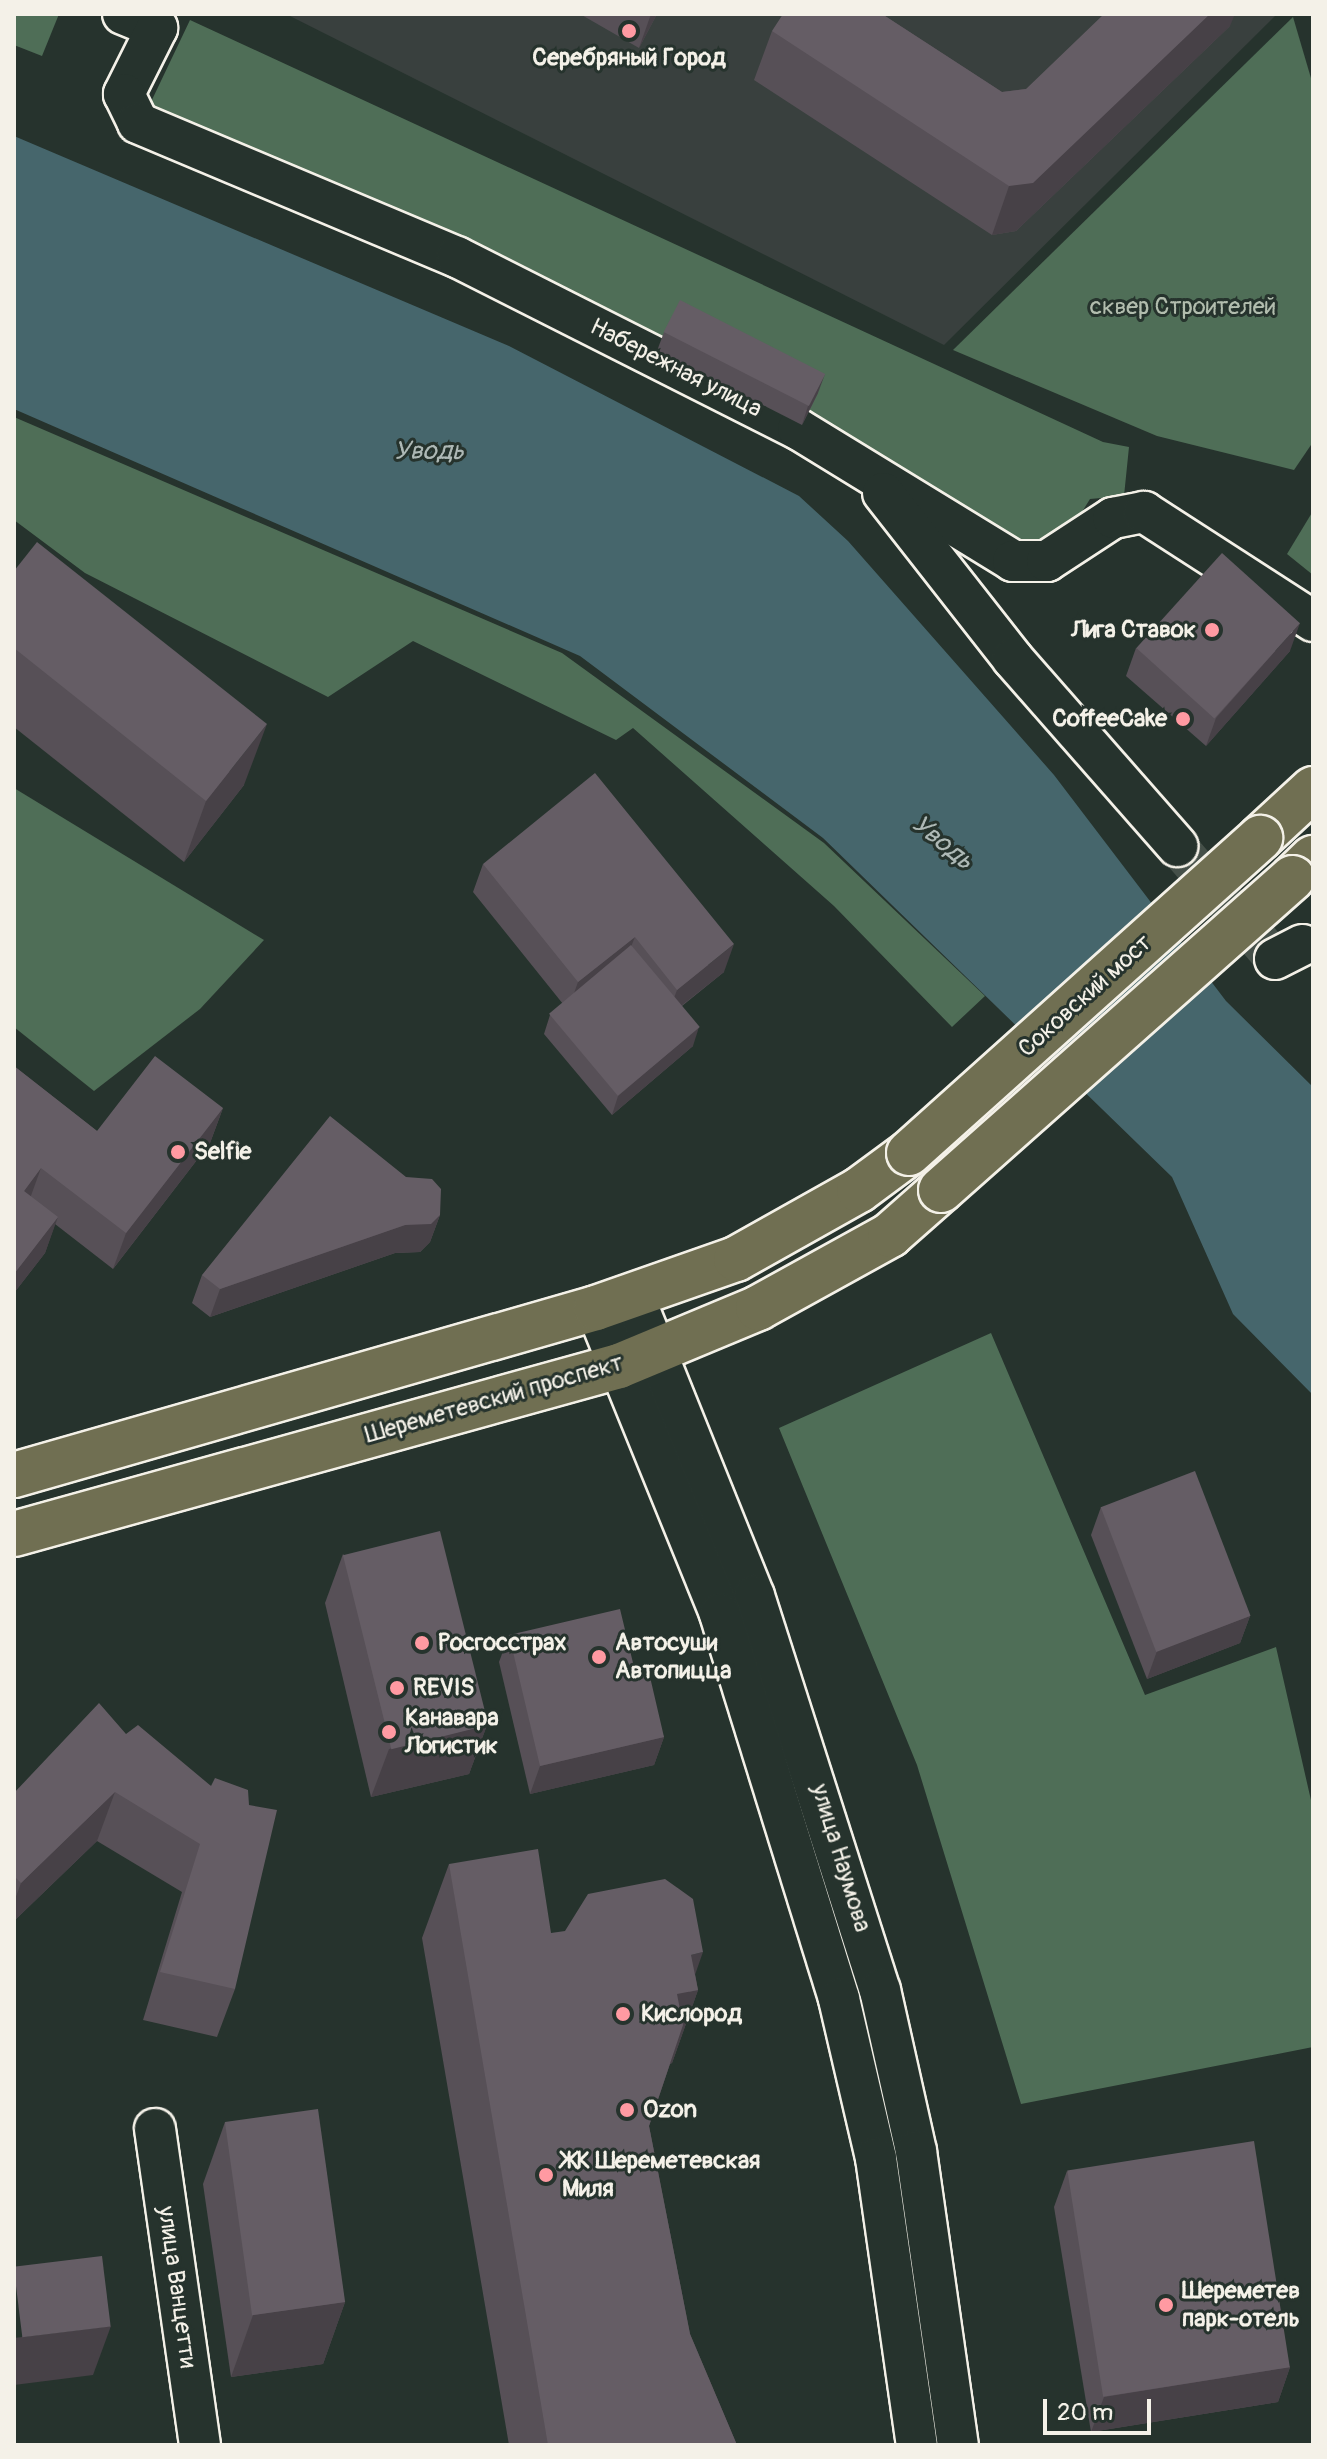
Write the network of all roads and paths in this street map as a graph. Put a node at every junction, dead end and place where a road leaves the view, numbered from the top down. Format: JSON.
{"nodes":[{"id":1,"x":123,"y":14,"type":"edge"},
{"id":2,"x":866,"y":471,"type":"junction"},
{"id":3,"x":1313,"y":621,"type":"edge"},
{"id":4,"x":1313,"y":789,"type":"edge"},
{"id":5,"x":1180,"y":836,"type":"tunnel mouth"},
{"id":6,"x":1302,"y":868,"type":"edge"},
{"id":7,"x":941,"y":1190,"type":"joint"},
{"id":8,"x":614,"y":1302,"type":"junction"},
{"id":9,"x":637,"y":1358,"type":"junction"},
{"id":10,"x":14,"y":1475,"type":"edge"},
{"id":11,"x":14,"y":1534,"type":"edge"},
{"id":12,"x":155,"y":2129,"type":"dead end"},
{"id":13,"x":200,"y":2445,"type":"edge"},
{"id":14,"x":917,"y":2445,"type":"edge"},
{"id":15,"x":958,"y":2445,"type":"edge"}],
"edges":[{"from":1,"to":2,"type":"street","name":"Набережная улица"},
{"from":2,"to":3,"type":"street","name":"Набережная улица"},
{"from":2,"to":5,"type":"street"},
{"from":4,"to":8,"type":"main road","name":"Соковский мост","bridge":true},
{"from":6,"to":7,"type":"main road","name":"Соковский мост","bridge":true},
{"from":7,"to":9,"type":"main road","name":"Шереметевский проспект"},
{"from":8,"to":9,"type":"street","name":"улица Наумова"},
{"from":8,"to":10,"type":"main road"},
{"from":9,"to":11,"type":"main road","name":"Шереметевский проспект"},
{"from":9,"to":14,"type":"street","name":"улица Наумова"},
{"from":9,"to":15,"type":"street","name":"улица Наумова"},
{"from":12,"to":13,"type":"street","name":"улица Ванцетти"}]}
